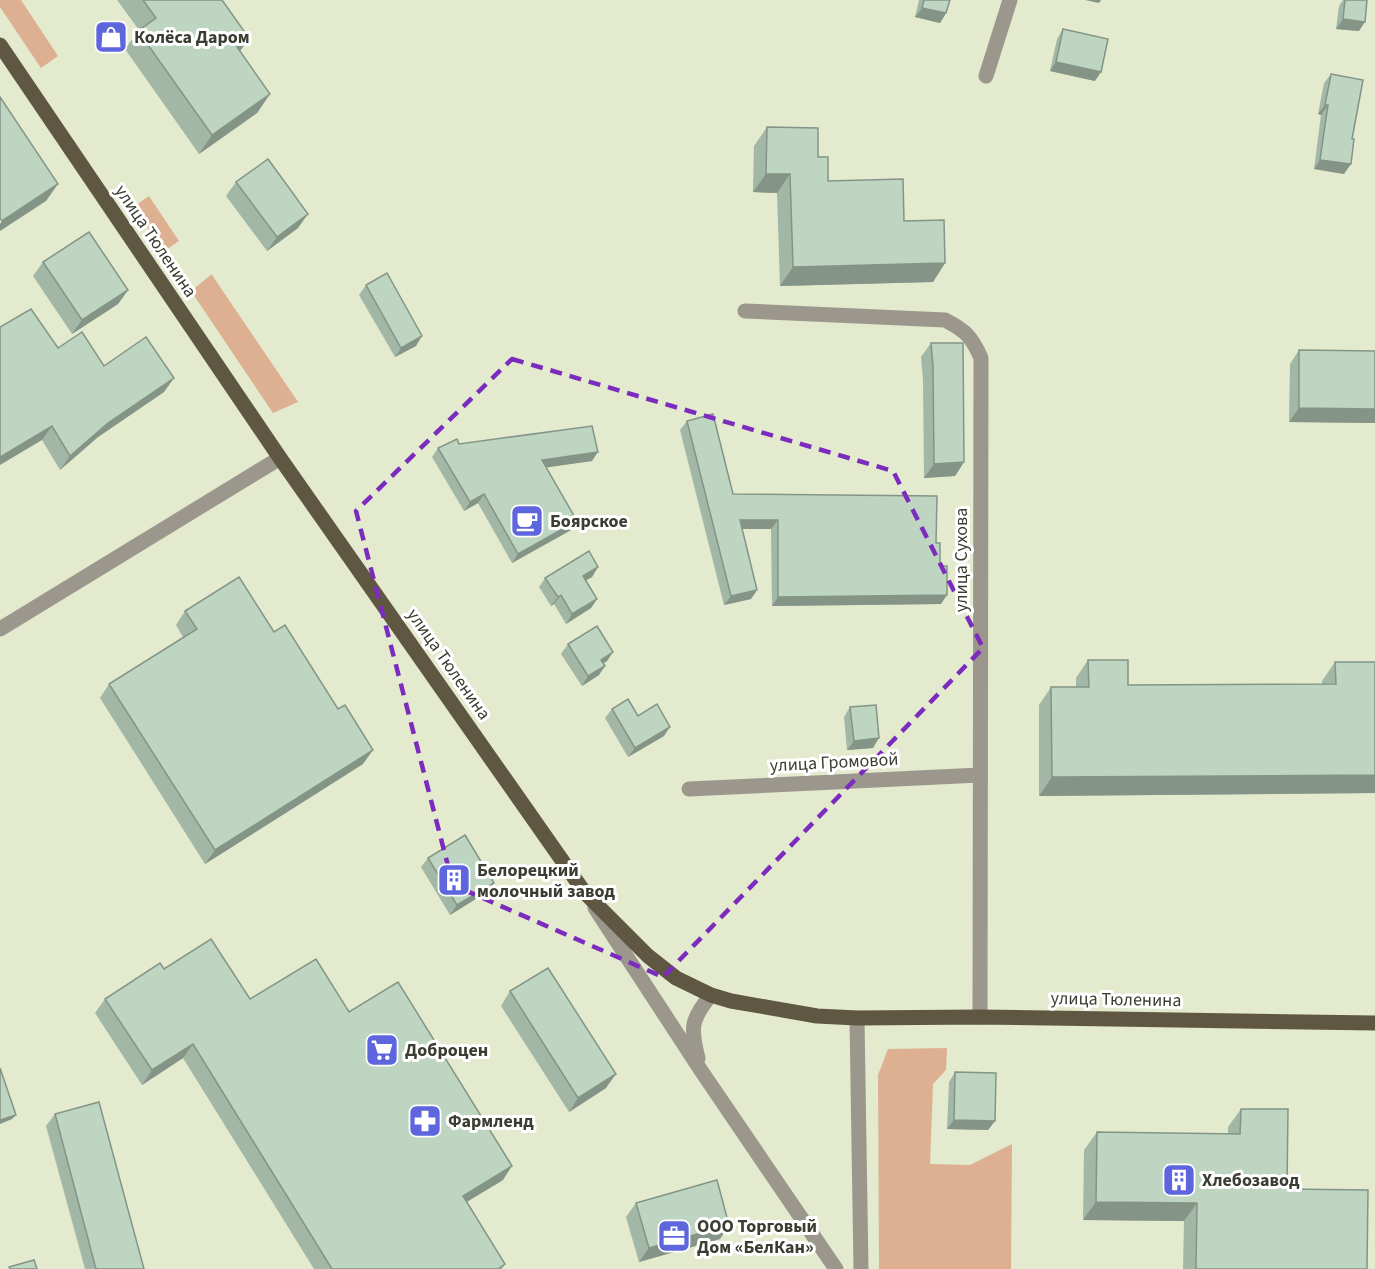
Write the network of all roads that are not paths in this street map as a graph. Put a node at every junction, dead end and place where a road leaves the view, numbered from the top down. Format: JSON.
{"nodes":[{"id":1,"x":1010,"y":0,"type":"edge"},
{"id":2,"x":0,"y":45,"type":"edge"},
{"id":3,"x":986,"y":76,"type":"dead end"},
{"id":4,"x":746,"y":311,"type":"dead end"},
{"id":5,"x":280,"y":458,"type":"junction"},
{"id":6,"x":0,"y":629,"type":"edge"},
{"id":7,"x":980,"y":775,"type":"junction"},
{"id":8,"x":689,"y":789,"type":"dead end"},
{"id":9,"x":585,"y":893,"type":"junction"},
{"id":10,"x":711,"y":995,"type":"junction"},
{"id":11,"x":980,"y":1017,"type":"junction"},
{"id":12,"x":857,"y":1018,"type":"junction"},
{"id":13,"x":1375,"y":1023,"type":"edge"},
{"id":14,"x":702,"y":1072,"type":"junction"},
{"id":15,"x":836,"y":1269,"type":"edge"},
{"id":16,"x":861,"y":1269,"type":"edge"}],
"edges":[{"from":1,"to":3,"type":"street"},
{"from":2,"to":5,"type":"main road","name":"улица Тюленина"},
{"from":4,"to":7,"type":"street","name":"улица Сухова"},
{"from":5,"to":6,"type":"street"},
{"from":5,"to":9,"type":"main road","name":"улица Тюленина"},
{"from":7,"to":8,"type":"street","name":"улица Громовой"},
{"from":7,"to":11,"type":"street","name":"улица Сухова"},
{"from":9,"to":10,"type":"main road","name":"улица Тюленина"},
{"from":9,"to":14,"type":"street","name":"улица Тюленина"},
{"from":10,"to":12,"type":"main road","name":"улица Тюленина"},
{"from":10,"to":14,"type":"street"},
{"from":11,"to":12,"type":"main road","name":"улица Тюленина"},
{"from":11,"to":13,"type":"main road","name":"улица Тюленина"},
{"from":12,"to":16,"type":"street"},
{"from":14,"to":15,"type":"street","name":"улица Тюленина"}]}
